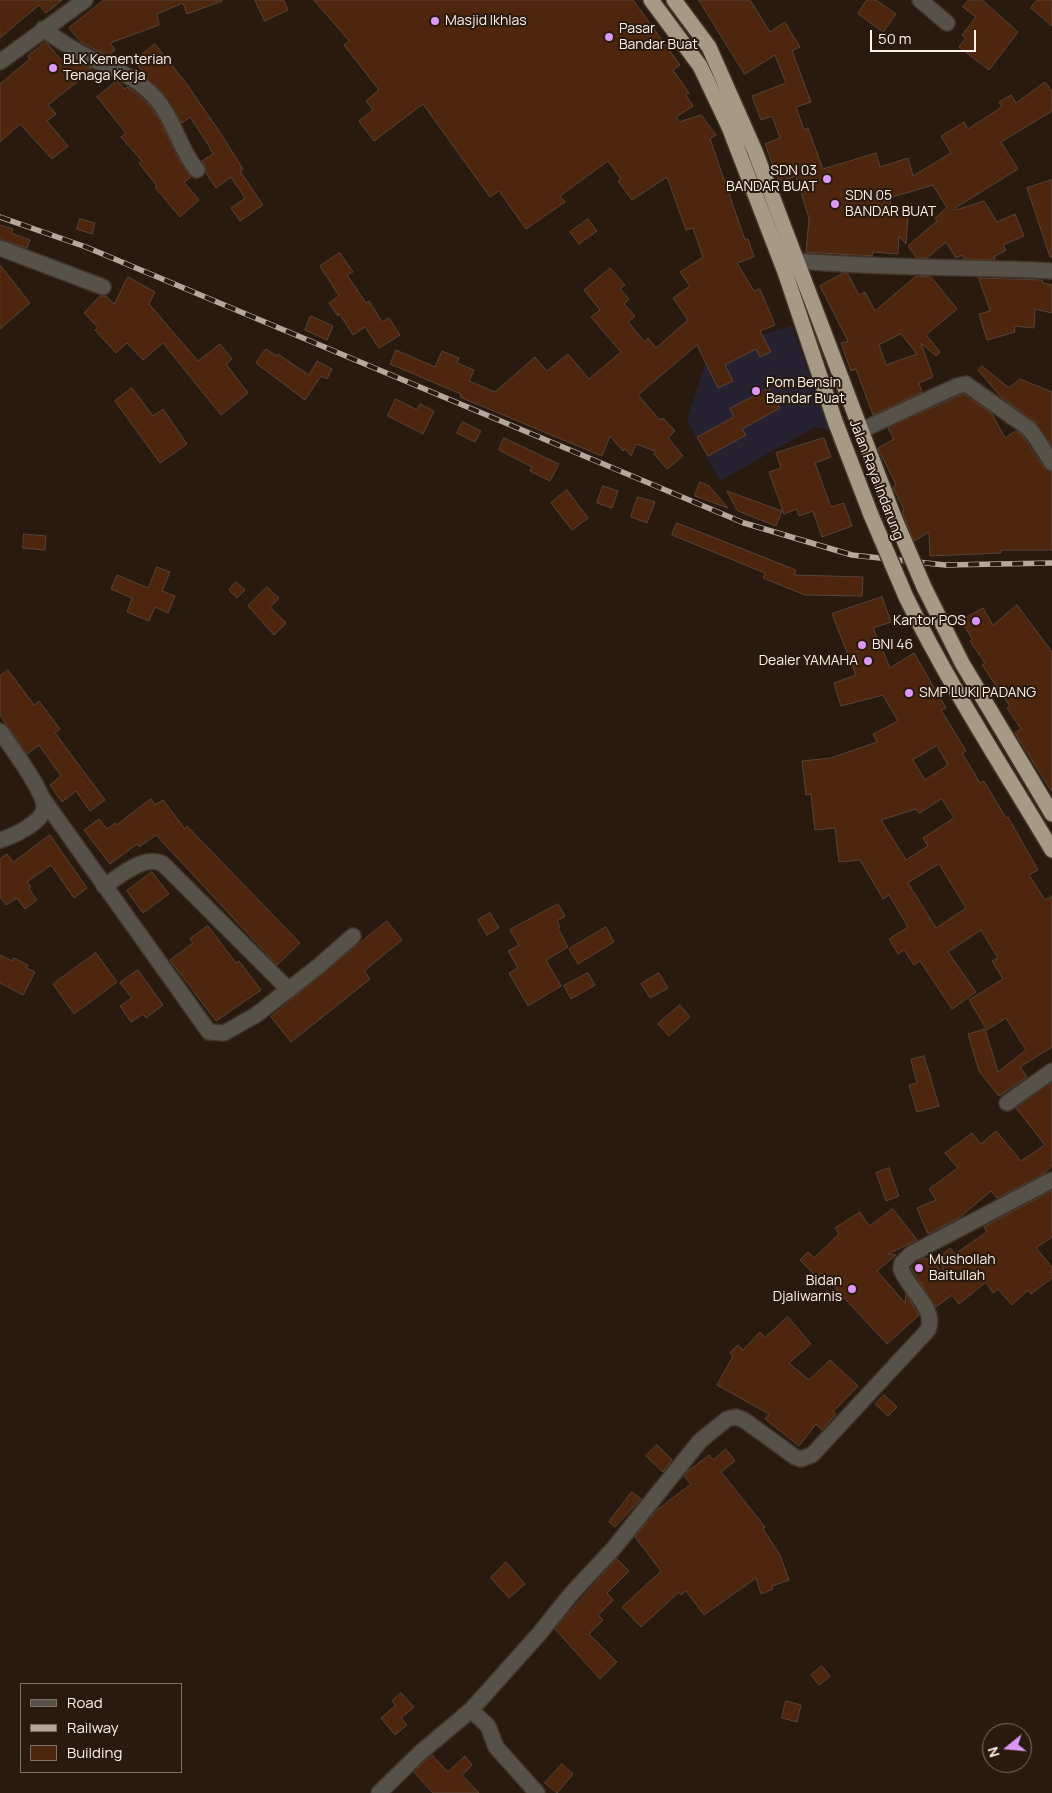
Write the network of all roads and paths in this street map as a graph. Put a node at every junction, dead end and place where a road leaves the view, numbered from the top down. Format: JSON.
{"nodes":[{"id":1,"x":85,"y":0,"type":"edge"},
{"id":2,"x":651,"y":0,"type":"edge"},
{"id":3,"x":674,"y":0,"type":"edge"},
{"id":4,"x":920,"y":0,"type":"edge"},
{"id":5,"x":947,"y":23,"type":"dead end"},
{"id":6,"x":43,"y":29,"type":"junction"},
{"id":7,"x":0,"y":62,"type":"edge"},
{"id":8,"x":197,"y":170,"type":"dead end"},
{"id":9,"x":0,"y":248,"type":"edge"},
{"id":10,"x":797,"y":261,"type":"junction"},
{"id":11,"x":1052,"y":271,"type":"edge"},
{"id":12,"x":103,"y":287,"type":"dead end"},
{"id":13,"x":862,"y":430,"type":"junction"},
{"id":14,"x":870,"y":451,"type":"junction"},
{"id":15,"x":849,"y":459,"type":"junction"},
{"id":16,"x":1052,"y":463,"type":"edge"},
{"id":17,"x":0,"y":731,"type":"edge"},
{"id":18,"x":43,"y":799,"type":"junction"},
{"id":19,"x":1052,"y":814,"type":"edge"},
{"id":20,"x":1047,"y":829,"type":"edge"},
{"id":21,"x":0,"y":840,"type":"edge"},
{"id":22,"x":1052,"y":850,"type":"edge"},
{"id":23,"x":104,"y":886,"type":"junction"},
{"id":24,"x":352,"y":936,"type":"dead end"},
{"id":25,"x":289,"y":990,"type":"junction"},
{"id":26,"x":1052,"y":1071,"type":"edge"},
{"id":27,"x":1007,"y":1104,"type":"dead end"},
{"id":28,"x":1052,"y":1180,"type":"edge"},
{"id":29,"x":471,"y":1710,"type":"junction"},
{"id":30,"x":378,"y":1793,"type":"edge"},
{"id":31,"x":537,"y":1793,"type":"edge"}],
"edges":[{"from":1,"to":6,"type":"street"},
{"from":2,"to":15,"type":"highway","name":"Jalan Raya Indarung"},
{"from":3,"to":10,"type":"highway","name":"Jalan Raya Indarung"},
{"from":4,"to":5,"type":"street"},
{"from":6,"to":7,"type":"street"},
{"from":6,"to":8,"type":"street"},
{"from":9,"to":12,"type":"street"},
{"from":10,"to":11,"type":"street"},
{"from":10,"to":13,"type":"highway","name":"Jalan Raya Indarung"},
{"from":13,"to":14,"type":"highway","name":"Jalan Raya Indarung"},
{"from":13,"to":16,"type":"street"},
{"from":14,"to":15,"type":"highway"},
{"from":14,"to":19,"type":"highway","name":"Jalan Raya Indarung","bridge":true},
{"from":15,"to":20,"type":"highway","name":"Jalan Raya Indarung","bridge":true},
{"from":17,"to":18,"type":"street"},
{"from":18,"to":21,"type":"street"},
{"from":18,"to":23,"type":"street"},
{"from":20,"to":22,"type":"highway","name":"Jalan Raya Indarung"},
{"from":23,"to":25,"type":"street"},
{"from":23,"to":25,"type":"street"},
{"from":24,"to":25,"type":"street"},
{"from":26,"to":27,"type":"street"},
{"from":28,"to":29,"type":"street"},
{"from":29,"to":30,"type":"street"},
{"from":29,"to":31,"type":"street"}]}
